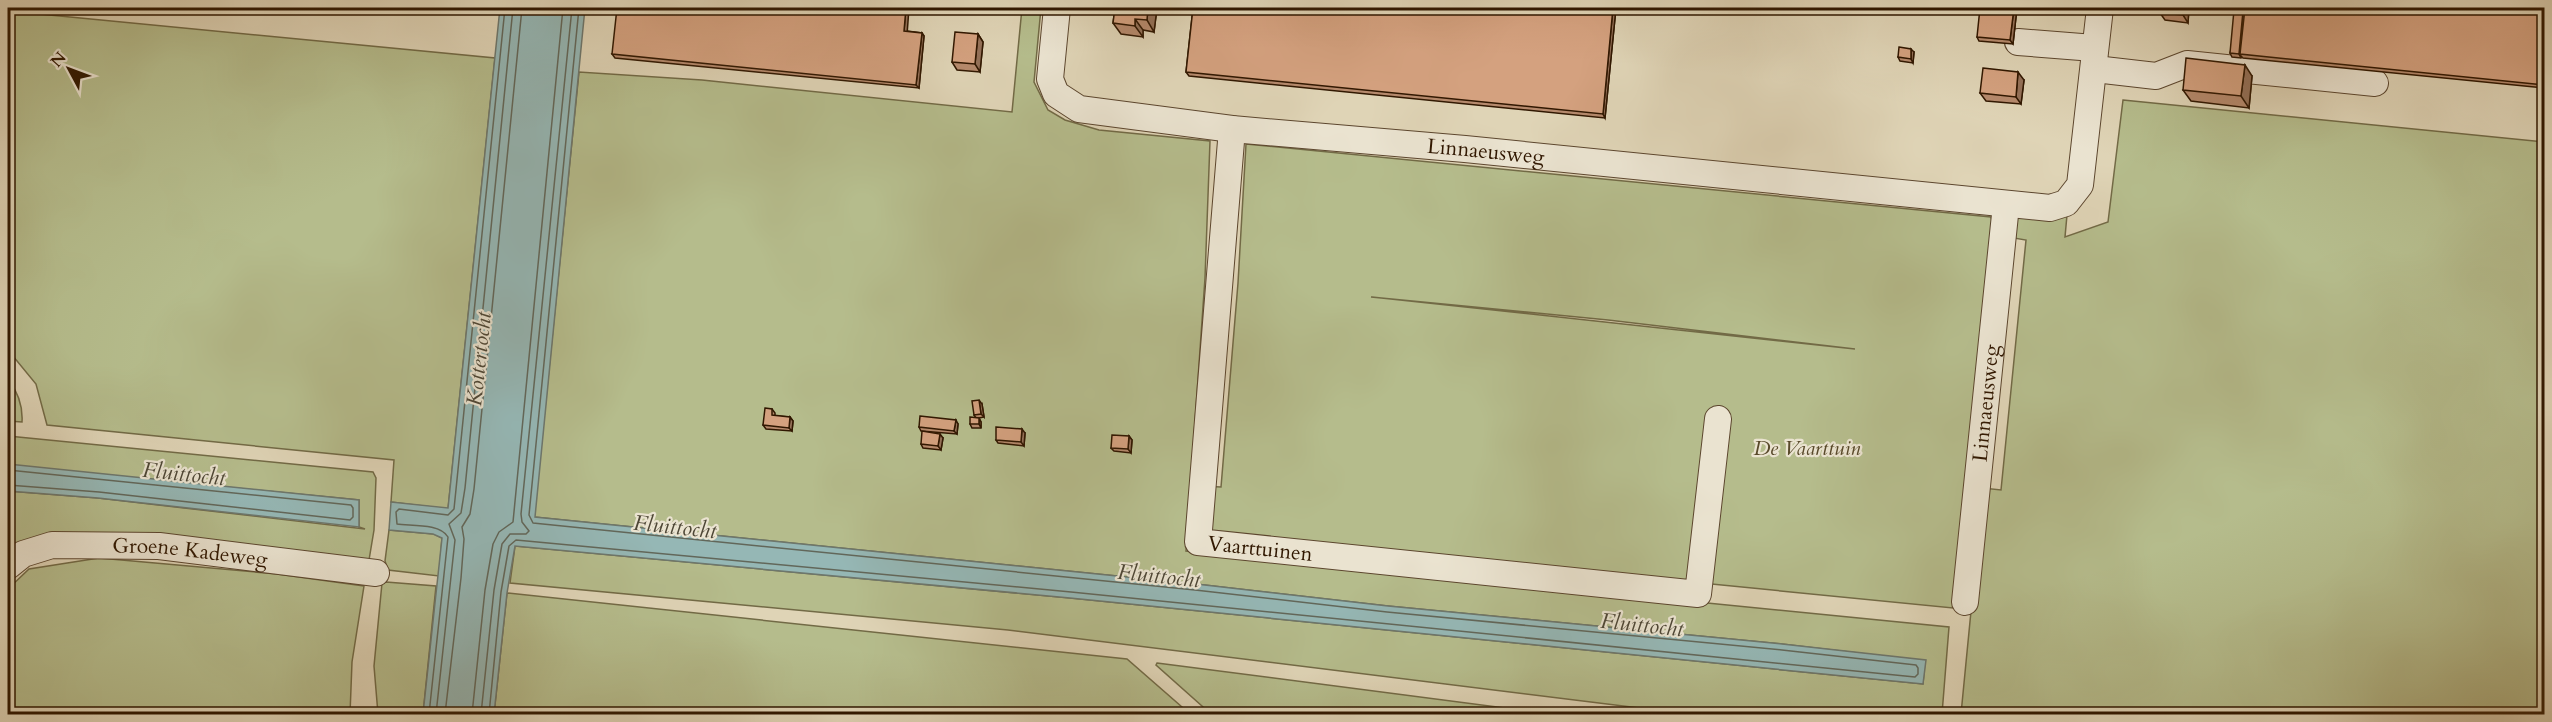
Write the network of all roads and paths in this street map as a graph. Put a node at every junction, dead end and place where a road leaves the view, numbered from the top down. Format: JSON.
{"nodes":[{"id":1,"x":1057,"y":8,"type":"edge"},
{"id":2,"x":2100,"y":8,"type":"edge"},
{"id":3,"x":2018,"y":42,"type":"dead end"},
{"id":4,"x":2094,"y":58,"type":"junction"},
{"id":5,"x":2375,"y":83,"type":"dead end"},
{"id":6,"x":1232,"y":129,"type":"junction"},
{"id":7,"x":2006,"y":205,"type":"junction"},
{"id":8,"x":1718,"y":419,"type":"dead end"},
{"id":9,"x":8,"y":566,"type":"edge"},
{"id":10,"x":376,"y":573,"type":"dead end"},
{"id":11,"x":1965,"y":602,"type":"dead end"}],
"edges":[{"from":1,"to":6,"type":"street","name":"Linnaeusweg"},
{"from":2,"to":4,"type":"street"},
{"from":3,"to":4,"type":"street"},
{"from":4,"to":5,"type":"street"},
{"from":4,"to":7,"type":"street","name":"Linnaeusweg"},
{"from":6,"to":7,"type":"street","name":"Linnaeusweg"},
{"from":6,"to":8,"type":"street","name":"Vaarttuinen"},
{"from":7,"to":11,"type":"street","name":"Linnaeusweg"},
{"from":9,"to":10,"type":"street","name":"Groene Kadeweg"}]}
